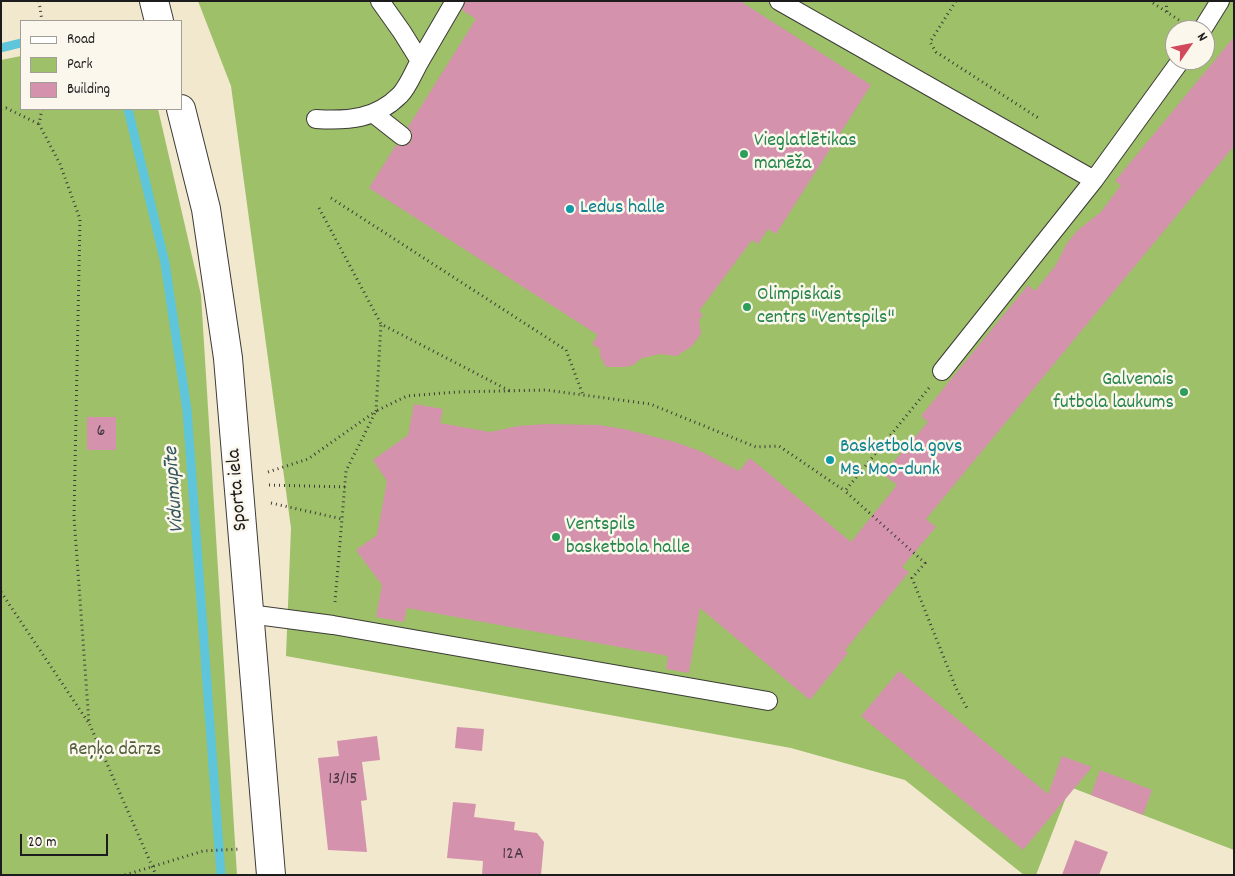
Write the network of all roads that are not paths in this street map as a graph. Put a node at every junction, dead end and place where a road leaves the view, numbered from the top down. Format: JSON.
{"nodes":[{"id":1,"x":154,"y":1,"type":"edge"},
{"id":2,"x":380,"y":1,"type":"edge"},
{"id":3,"x":455,"y":1,"type":"edge"},
{"id":4,"x":778,"y":1,"type":"edge"},
{"id":5,"x":1220,"y":1,"type":"edge"},
{"id":6,"x":159,"y":20,"type":"edge"},
{"id":7,"x":1202,"y":20,"type":"edge"},
{"id":8,"x":420,"y":61,"type":"junction"},
{"id":9,"x":1174,"y":70,"type":"edge"},
{"id":10,"x":181,"y":110,"type":"edge"},
{"id":11,"x":374,"y":114,"type":"junction"},
{"id":12,"x":316,"y":119,"type":"dead end"},
{"id":13,"x":402,"y":136,"type":"dead end"},
{"id":14,"x":1094,"y":180,"type":"junction"},
{"id":15,"x":942,"y":371,"type":"road end"},
{"id":16,"x":250,"y":614,"type":"junction"},
{"id":17,"x":768,"y":701,"type":"dead end"},
{"id":18,"x":271,"y":875,"type":"edge"}],
"edges":[{"from":1,"to":6,"type":"street"},
{"from":2,"to":8,"type":"lane"},
{"from":3,"to":8,"type":"lane"},
{"from":4,"to":14,"type":"lane"},
{"from":5,"to":7,"type":"lane"},
{"from":8,"to":11,"type":"lane"},
{"from":9,"to":14,"type":"lane"},
{"from":10,"to":16,"type":"street","name":"Sporta iela"},
{"from":11,"to":12,"type":"lane"},
{"from":11,"to":13,"type":"lane"},
{"from":14,"to":15,"type":"lane"},
{"from":16,"to":17,"type":"lane"},
{"from":16,"to":18,"type":"street","name":"Sporta iela"}]}
